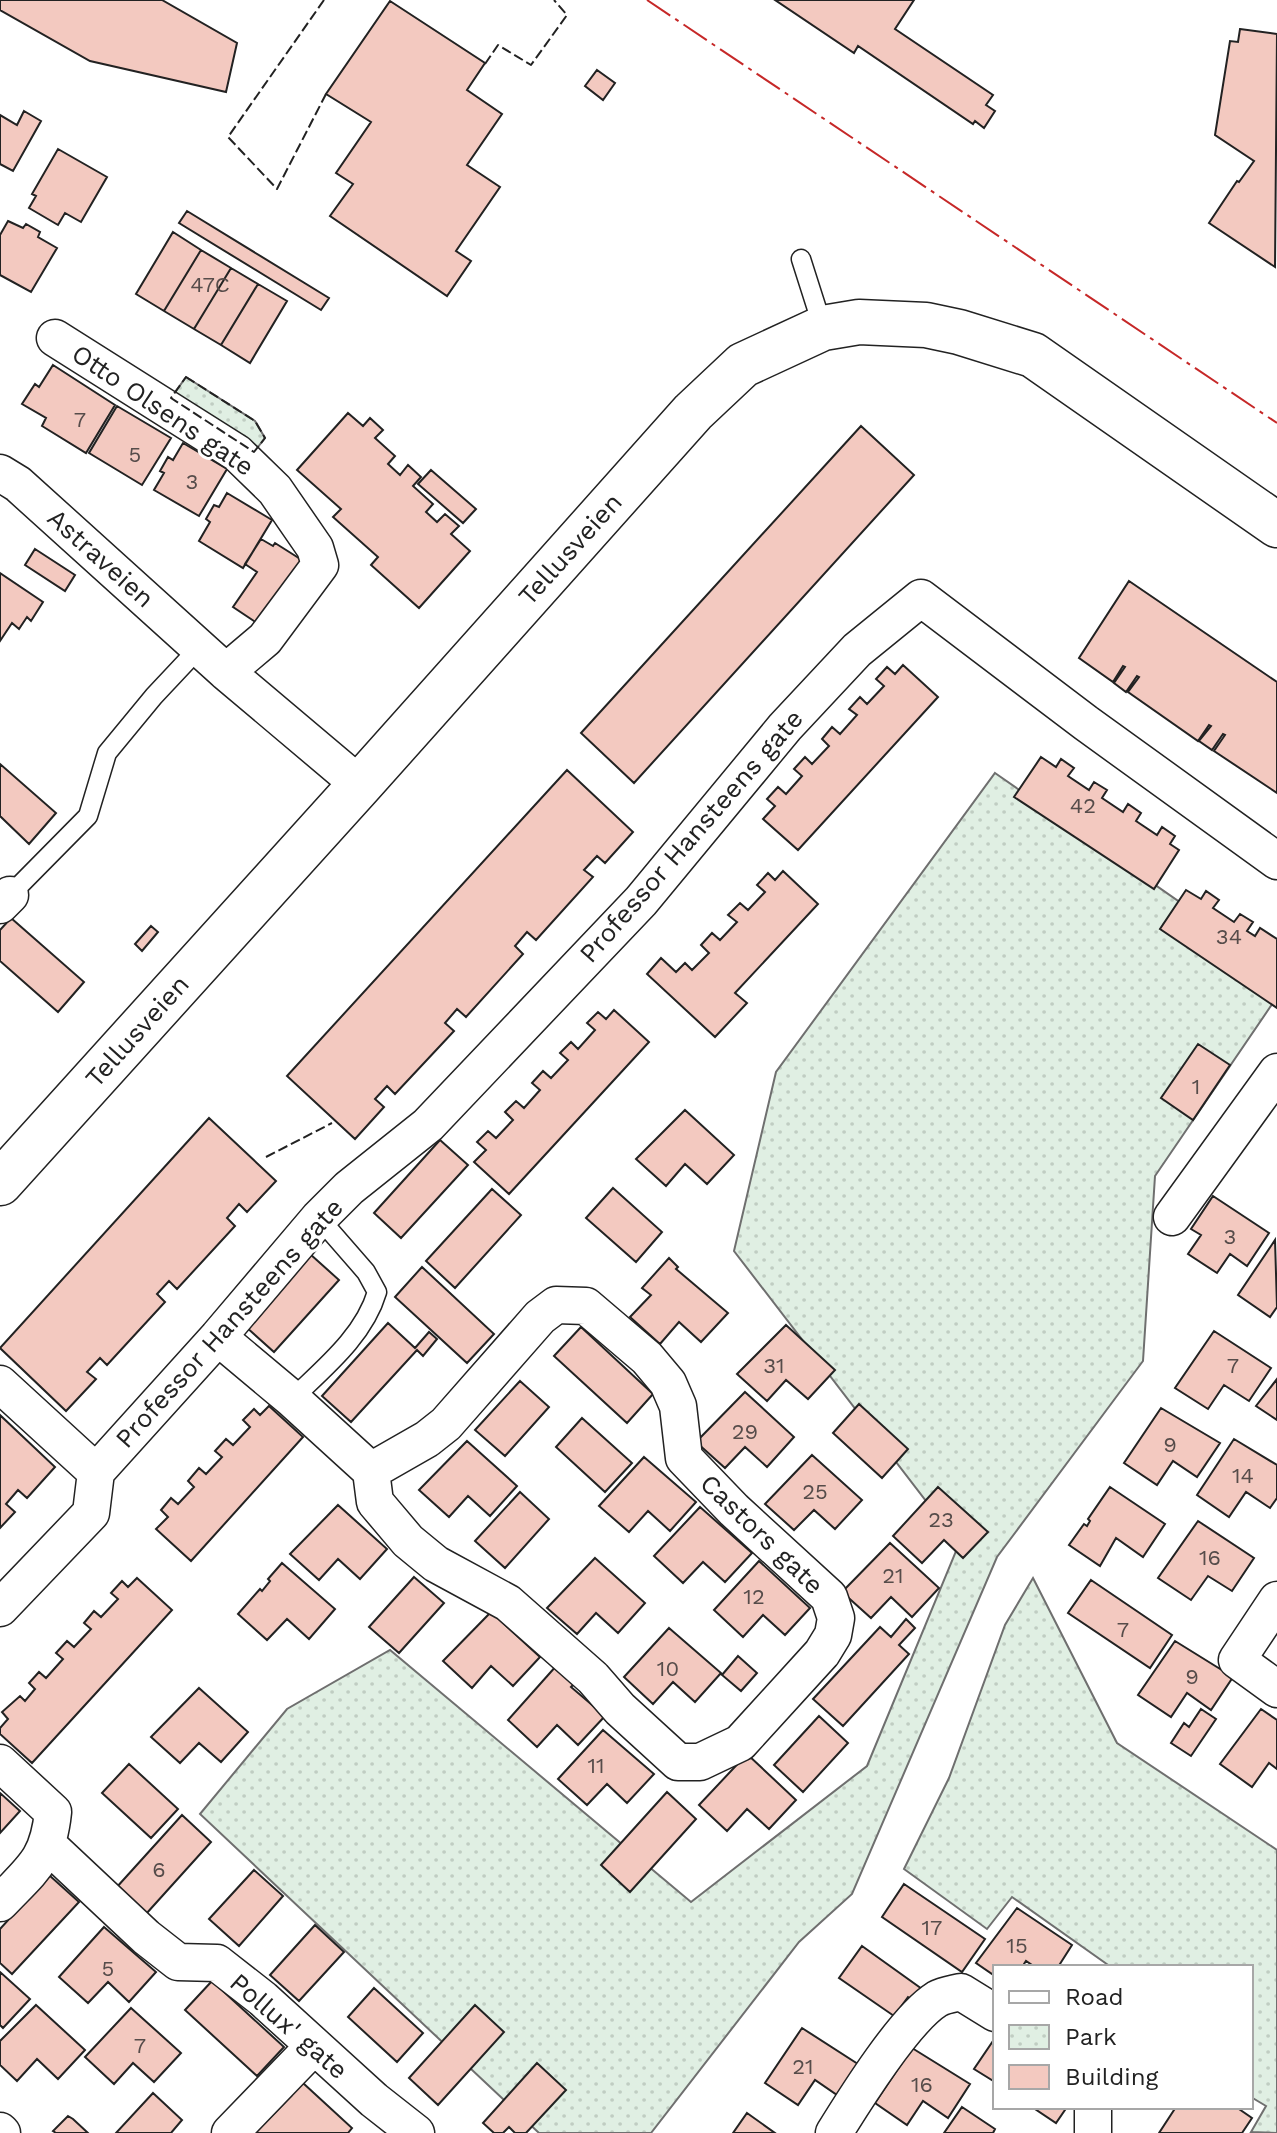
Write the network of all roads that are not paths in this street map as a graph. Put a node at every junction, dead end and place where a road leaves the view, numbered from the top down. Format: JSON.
{"nodes":[{"id":1,"x":801,"y":259,"type":"dead end"},
{"id":2,"x":823,"y":328,"type":"junction"},
{"id":3,"x":55,"y":338,"type":"dead end"},
{"id":4,"x":0,"y":473,"type":"edge"},
{"id":5,"x":1277,"y":525,"type":"edge"},
{"id":6,"x":200,"y":647,"type":"junction"},
{"id":7,"x":226,"y":672,"type":"junction"},
{"id":8,"x":360,"y":785,"type":"junction"},
{"id":9,"x":1277,"y":861,"type":"edge"},
{"id":10,"x":5,"y":900,"type":"edge"},
{"id":11,"x":1277,"y":1072,"type":"edge"},
{"id":12,"x":0,"y":1183,"type":"edge"},
{"id":13,"x":1172,"y":1217,"type":"dead end"},
{"id":14,"x":319,"y":1218,"type":"junction"},
{"id":15,"x":218,"y":1337,"type":"junction"},
{"id":16,"x":0,"y":1384,"type":"edge"},
{"id":17,"x":292,"y":1399,"type":"junction"},
{"id":18,"x":371,"y":1471,"type":"junction"},
{"id":19,"x":96,"y":1472,"type":"junction"},
{"id":20,"x":1277,"y":1600,"type":"edge"},
{"id":21,"x":0,"y":1608,"type":"edge"},
{"id":22,"x":1277,"y":1689,"type":"edge"},
{"id":23,"x":0,"y":1763,"type":"edge"},
{"id":24,"x":48,"y":1845,"type":"junction"},
{"id":25,"x":0,"y":1903,"type":"edge"},
{"id":26,"x":993,"y":2012,"type":"edge"},
{"id":27,"x":313,"y":2047,"type":"junction"},
{"id":28,"x":1093,"y":2109,"type":"edge"},
{"id":29,"x":230,"y":2133,"type":"edge"},
{"id":30,"x":416,"y":2133,"type":"edge"},
{"id":31,"x":834,"y":2133,"type":"edge"},
{"id":32,"x":1093,"y":2133,"type":"edge"}],
"edges":[{"from":1,"to":2,"type":"lane"},
{"from":2,"to":5,"type":"street","name":"Tellusveien"},
{"from":2,"to":8,"type":"street","name":"Tellusveien"},
{"from":3,"to":7,"type":"street","name":"Otto Olsens gate"},
{"from":4,"to":6,"type":"street","name":"Astraveien"},
{"from":6,"to":7,"type":"street","name":"Astraveien"},
{"from":6,"to":10,"type":"lane"},
{"from":7,"to":8,"type":"street","name":"Astraveien"},
{"from":8,"to":12,"type":"street","name":"Tellusveien"},
{"from":9,"to":14,"type":"street","name":"Professor Hansteens gate"},
{"from":11,"to":13,"type":"street"},
{"from":14,"to":15,"type":"street","name":"Professor Hansteens gate"},
{"from":14,"to":17,"type":"lane"},
{"from":15,"to":17,"type":"street"},
{"from":15,"to":19,"type":"street","name":"Professor Hansteens gate"},
{"from":16,"to":19,"type":"street","name":"Professor Hansteens gate"},
{"from":17,"to":18,"type":"street"},
{"from":18,"to":18,"type":"street","name":"Castors gate"},
{"from":19,"to":21,"type":"street","name":"Professor Hansteens gate"},
{"from":20,"to":22,"type":"street"},
{"from":23,"to":24,"type":"street"},
{"from":24,"to":25,"type":"street"},
{"from":24,"to":27,"type":"street","name":"Pollux' gate"},
{"from":26,"to":31,"type":"street"},
{"from":27,"to":29,"type":"street"},
{"from":27,"to":30,"type":"street","name":"Pollux' gate"},
{"from":28,"to":32,"type":"street"}]}
